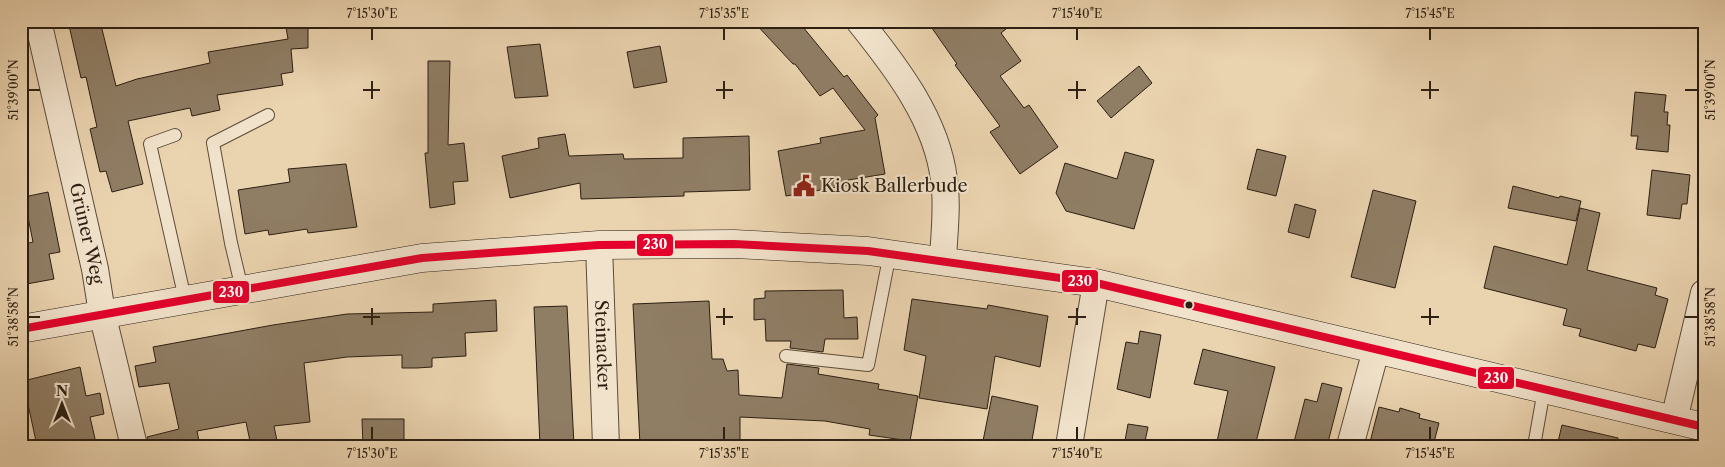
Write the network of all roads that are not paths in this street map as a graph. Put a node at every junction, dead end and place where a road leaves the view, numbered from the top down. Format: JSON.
{"nodes":[{"id":1,"x":38,"y":21,"type":"edge"},
{"id":2,"x":859,"y":21,"type":"edge"},
{"id":3,"x":268,"y":115,"type":"dead end"},
{"id":4,"x":175,"y":135,"type":"dead end"},
{"id":5,"x":599,"y":245,"type":"junction"},
{"id":6,"x":890,"y":253,"type":"junction"},
{"id":7,"x":943,"y":260,"type":"junction"},
{"id":8,"x":1096,"y":283,"type":"junction"},
{"id":9,"x":242,"y":289,"type":"junction"},
{"id":10,"x":1704,"y":293,"type":"edge"},
{"id":11,"x":185,"y":298,"type":"junction"},
{"id":12,"x":102,"y":313,"type":"junction"},
{"id":13,"x":21,"y":329,"type":"edge"},
{"id":14,"x":1376,"y":350,"type":"junction"},
{"id":15,"x":786,"y":356,"type":"dead end"},
{"id":16,"x":1544,"y":390,"type":"junction"},
{"id":17,"x":1674,"y":420,"type":"junction"},
{"id":18,"x":1704,"y":427,"type":"edge"},
{"id":19,"x":134,"y":446,"type":"edge"},
{"id":20,"x":606,"y":446,"type":"edge"},
{"id":21,"x":1069,"y":446,"type":"edge"},
{"id":22,"x":1350,"y":446,"type":"edge"},
{"id":23,"x":1534,"y":446,"type":"edge"}],
"edges":[{"from":1,"to":12,"type":"street","name":"Grüner Weg"},
{"from":2,"to":7,"type":"street"},
{"from":3,"to":9,"type":"lane"},
{"from":4,"to":11,"type":"lane"},
{"from":5,"to":6,"type":"street"},
{"from":5,"to":9,"type":"street"},
{"from":5,"to":20,"type":"street","name":"Steinacker"},
{"from":6,"to":7,"type":"street"},
{"from":6,"to":15,"type":"lane"},
{"from":7,"to":8,"type":"street"},
{"from":8,"to":14,"type":"street"},
{"from":8,"to":21,"type":"street"},
{"from":9,"to":11,"type":"street"},
{"from":10,"to":17,"type":"street"},
{"from":11,"to":12,"type":"street"},
{"from":12,"to":13,"type":"street"},
{"from":12,"to":19,"type":"street","name":"Grüner Weg"},
{"from":14,"to":16,"type":"street"},
{"from":14,"to":22,"type":"street"},
{"from":16,"to":17,"type":"street"},
{"from":16,"to":23,"type":"lane"},
{"from":17,"to":18,"type":"street"}]}
